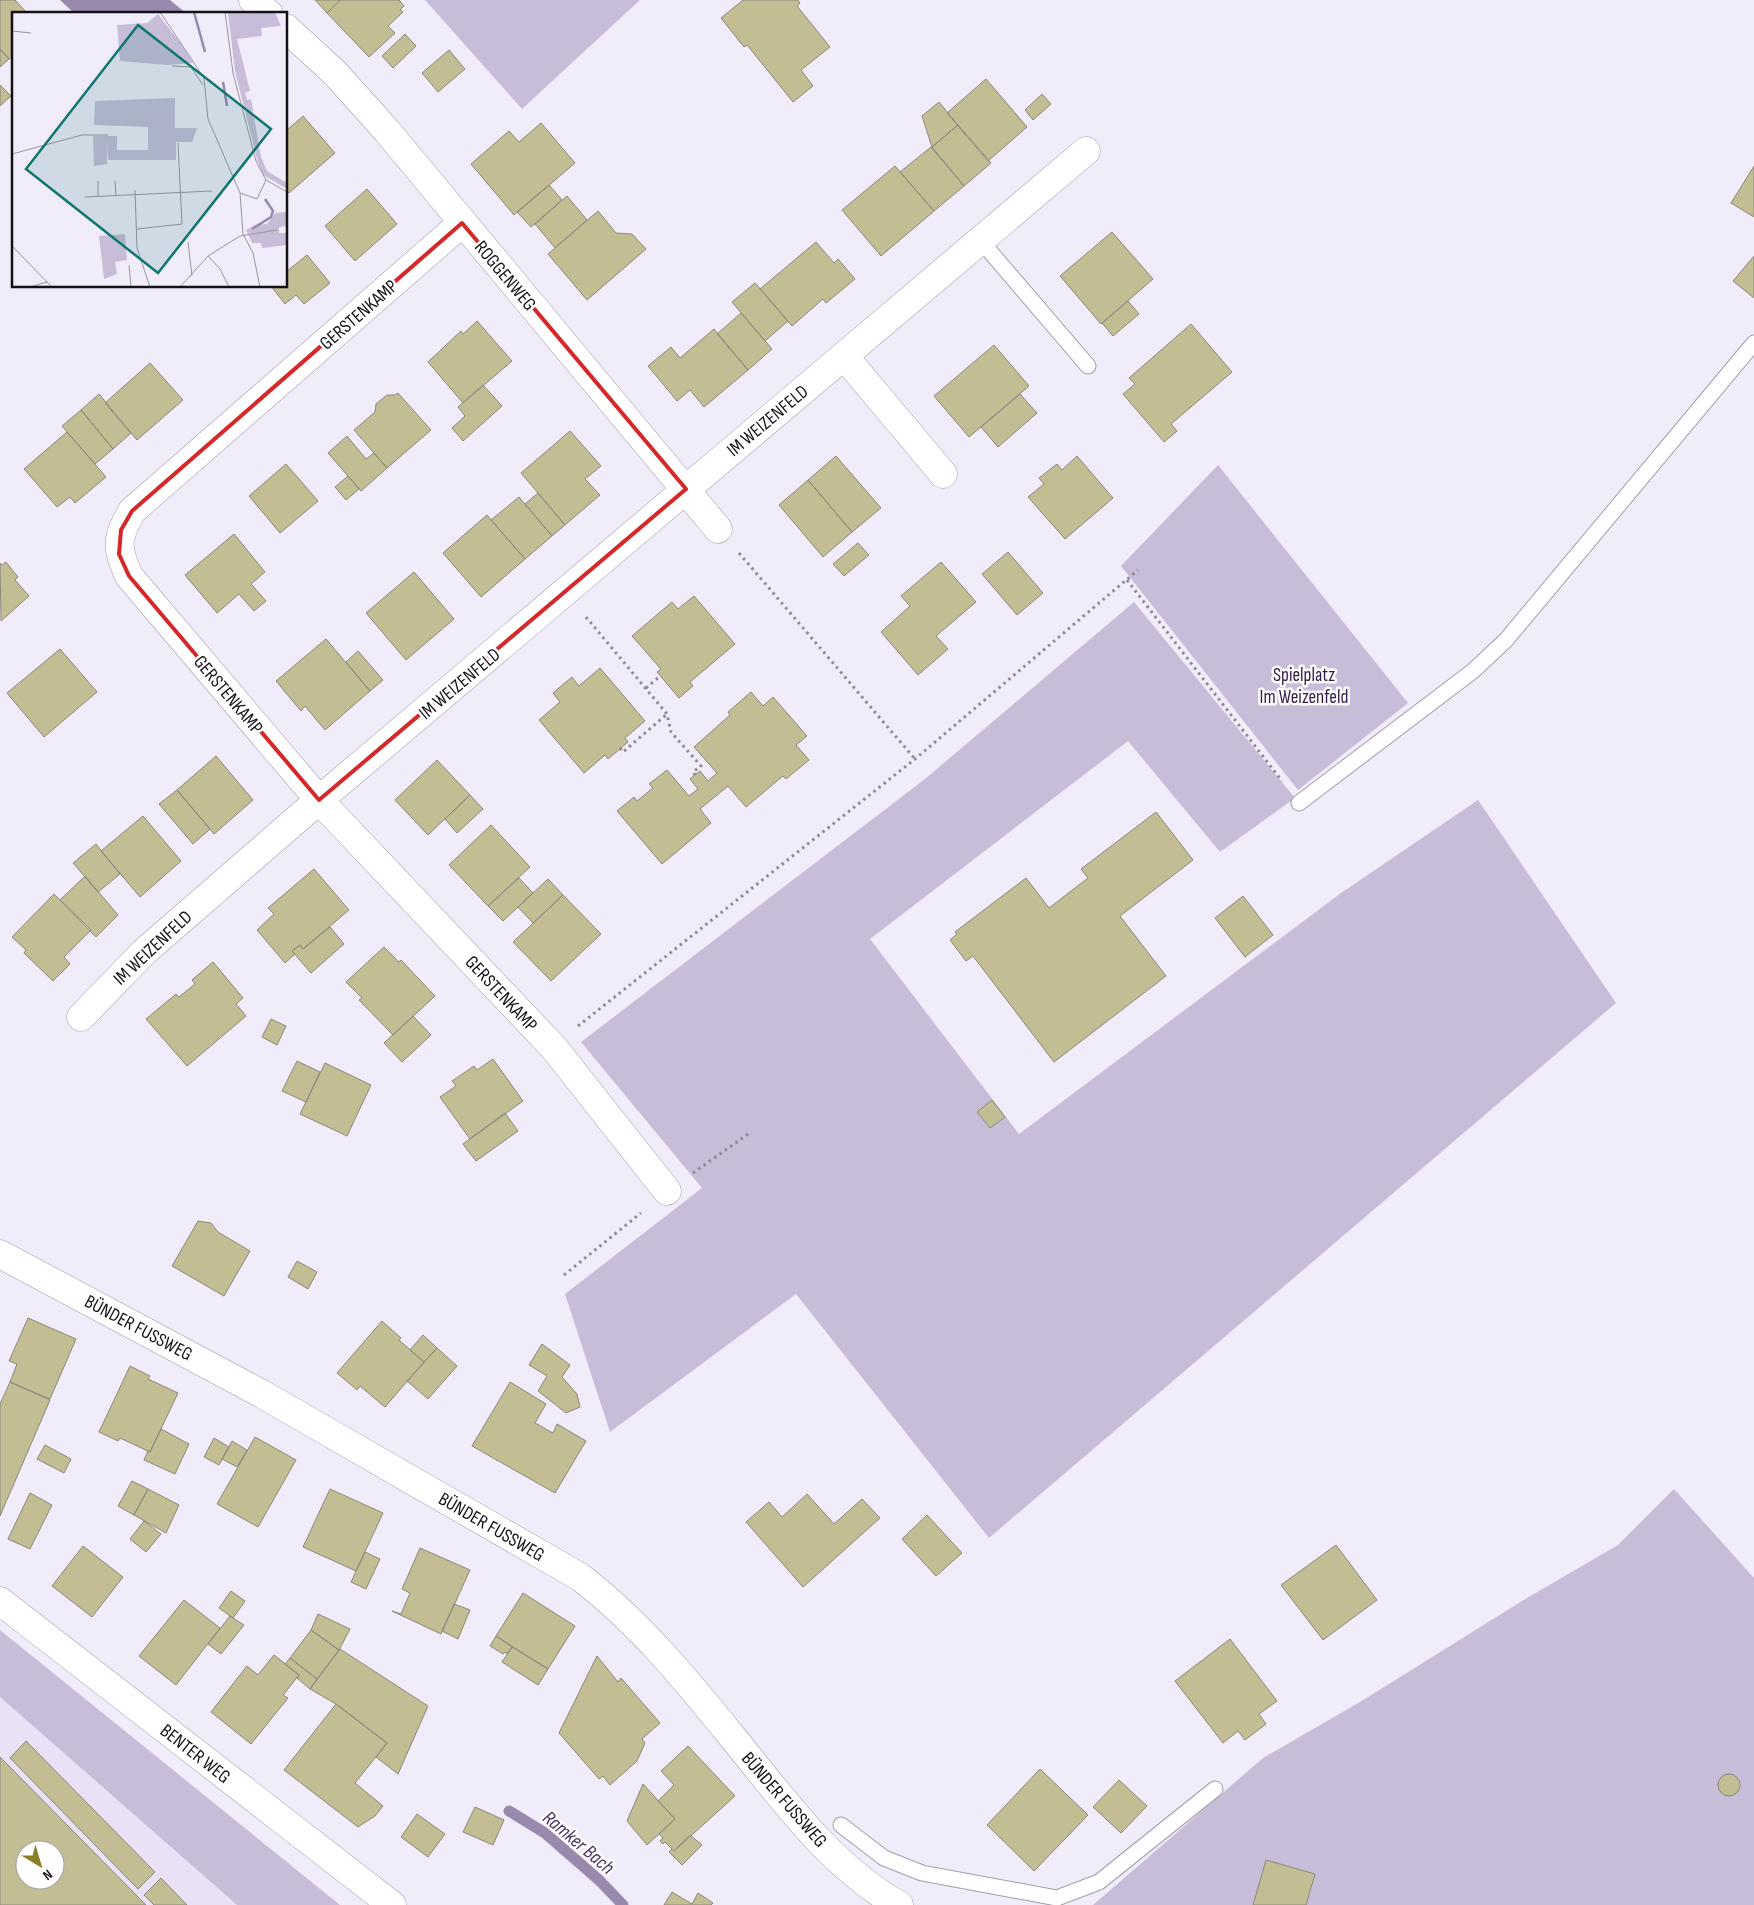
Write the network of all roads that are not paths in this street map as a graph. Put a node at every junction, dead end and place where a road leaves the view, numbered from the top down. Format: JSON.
{"nodes":[{"id":1,"x":253,"y":0,"type":"edge"},
{"id":2,"x":267,"y":12,"type":"edge"},
{"id":3,"x":288,"y":30,"type":"edge"},
{"id":4,"x":1086,"y":151,"type":"dead end"},
{"id":5,"x":462,"y":223,"type":"junction"},
{"id":6,"x":981,"y":241,"type":"junction"},
{"id":7,"x":1754,"y":343,"type":"edge"},
{"id":8,"x":844,"y":356,"type":"junction"},
{"id":9,"x":1088,"y":366,"type":"dead end"},
{"id":10,"x":943,"y":474,"type":"dead end"},
{"id":11,"x":686,"y":489,"type":"junction"},
{"id":12,"x":718,"y":529,"type":"road end"},
{"id":13,"x":319,"y":800,"type":"junction"},
{"id":14,"x":1300,"y":803,"type":"road end"},
{"id":15,"x":81,"y":1017,"type":"dead end"},
{"id":16,"x":667,"y":1191,"type":"dead end"},
{"id":17,"x":0,"y":1254,"type":"edge"},
{"id":18,"x":0,"y":1601,"type":"edge"},
{"id":19,"x":1215,"y":1789,"type":"dead end"},
{"id":20,"x":841,"y":1824,"type":"dead end"},
{"id":21,"x":392,"y":1905,"type":"edge"},
{"id":22,"x":899,"y":1905,"type":"edge"}],
"edges":[{"from":1,"to":2,"type":"street"},
{"from":3,"to":5,"type":"street","name":"ROGGENWEG"},
{"from":4,"to":6,"type":"street","name":"IM WEIZENFELD"},
{"from":5,"to":11,"type":"street","name":"ROGGENWEG"},
{"from":5,"to":13,"type":"street","name":"GERSTENKAMP"},
{"from":6,"to":8,"type":"street","name":"IM WEIZENFELD"},
{"from":6,"to":9,"type":"lane"},
{"from":7,"to":14,"type":"lane"},
{"from":8,"to":10,"type":"street"},
{"from":8,"to":11,"type":"street","name":"IM WEIZENFELD"},
{"from":11,"to":12,"type":"street","name":"ROGGENWEG"},
{"from":11,"to":13,"type":"street","name":"IM WEIZENFELD"},
{"from":13,"to":15,"type":"street","name":"IM WEIZENFELD"},
{"from":13,"to":16,"type":"street","name":"GERSTENKAMP"},
{"from":17,"to":22,"type":"street","name":"BÜNDER FUSSWEG"},
{"from":18,"to":21,"type":"street","name":"BENTER WEG"},
{"from":19,"to":20,"type":"lane"}]}
